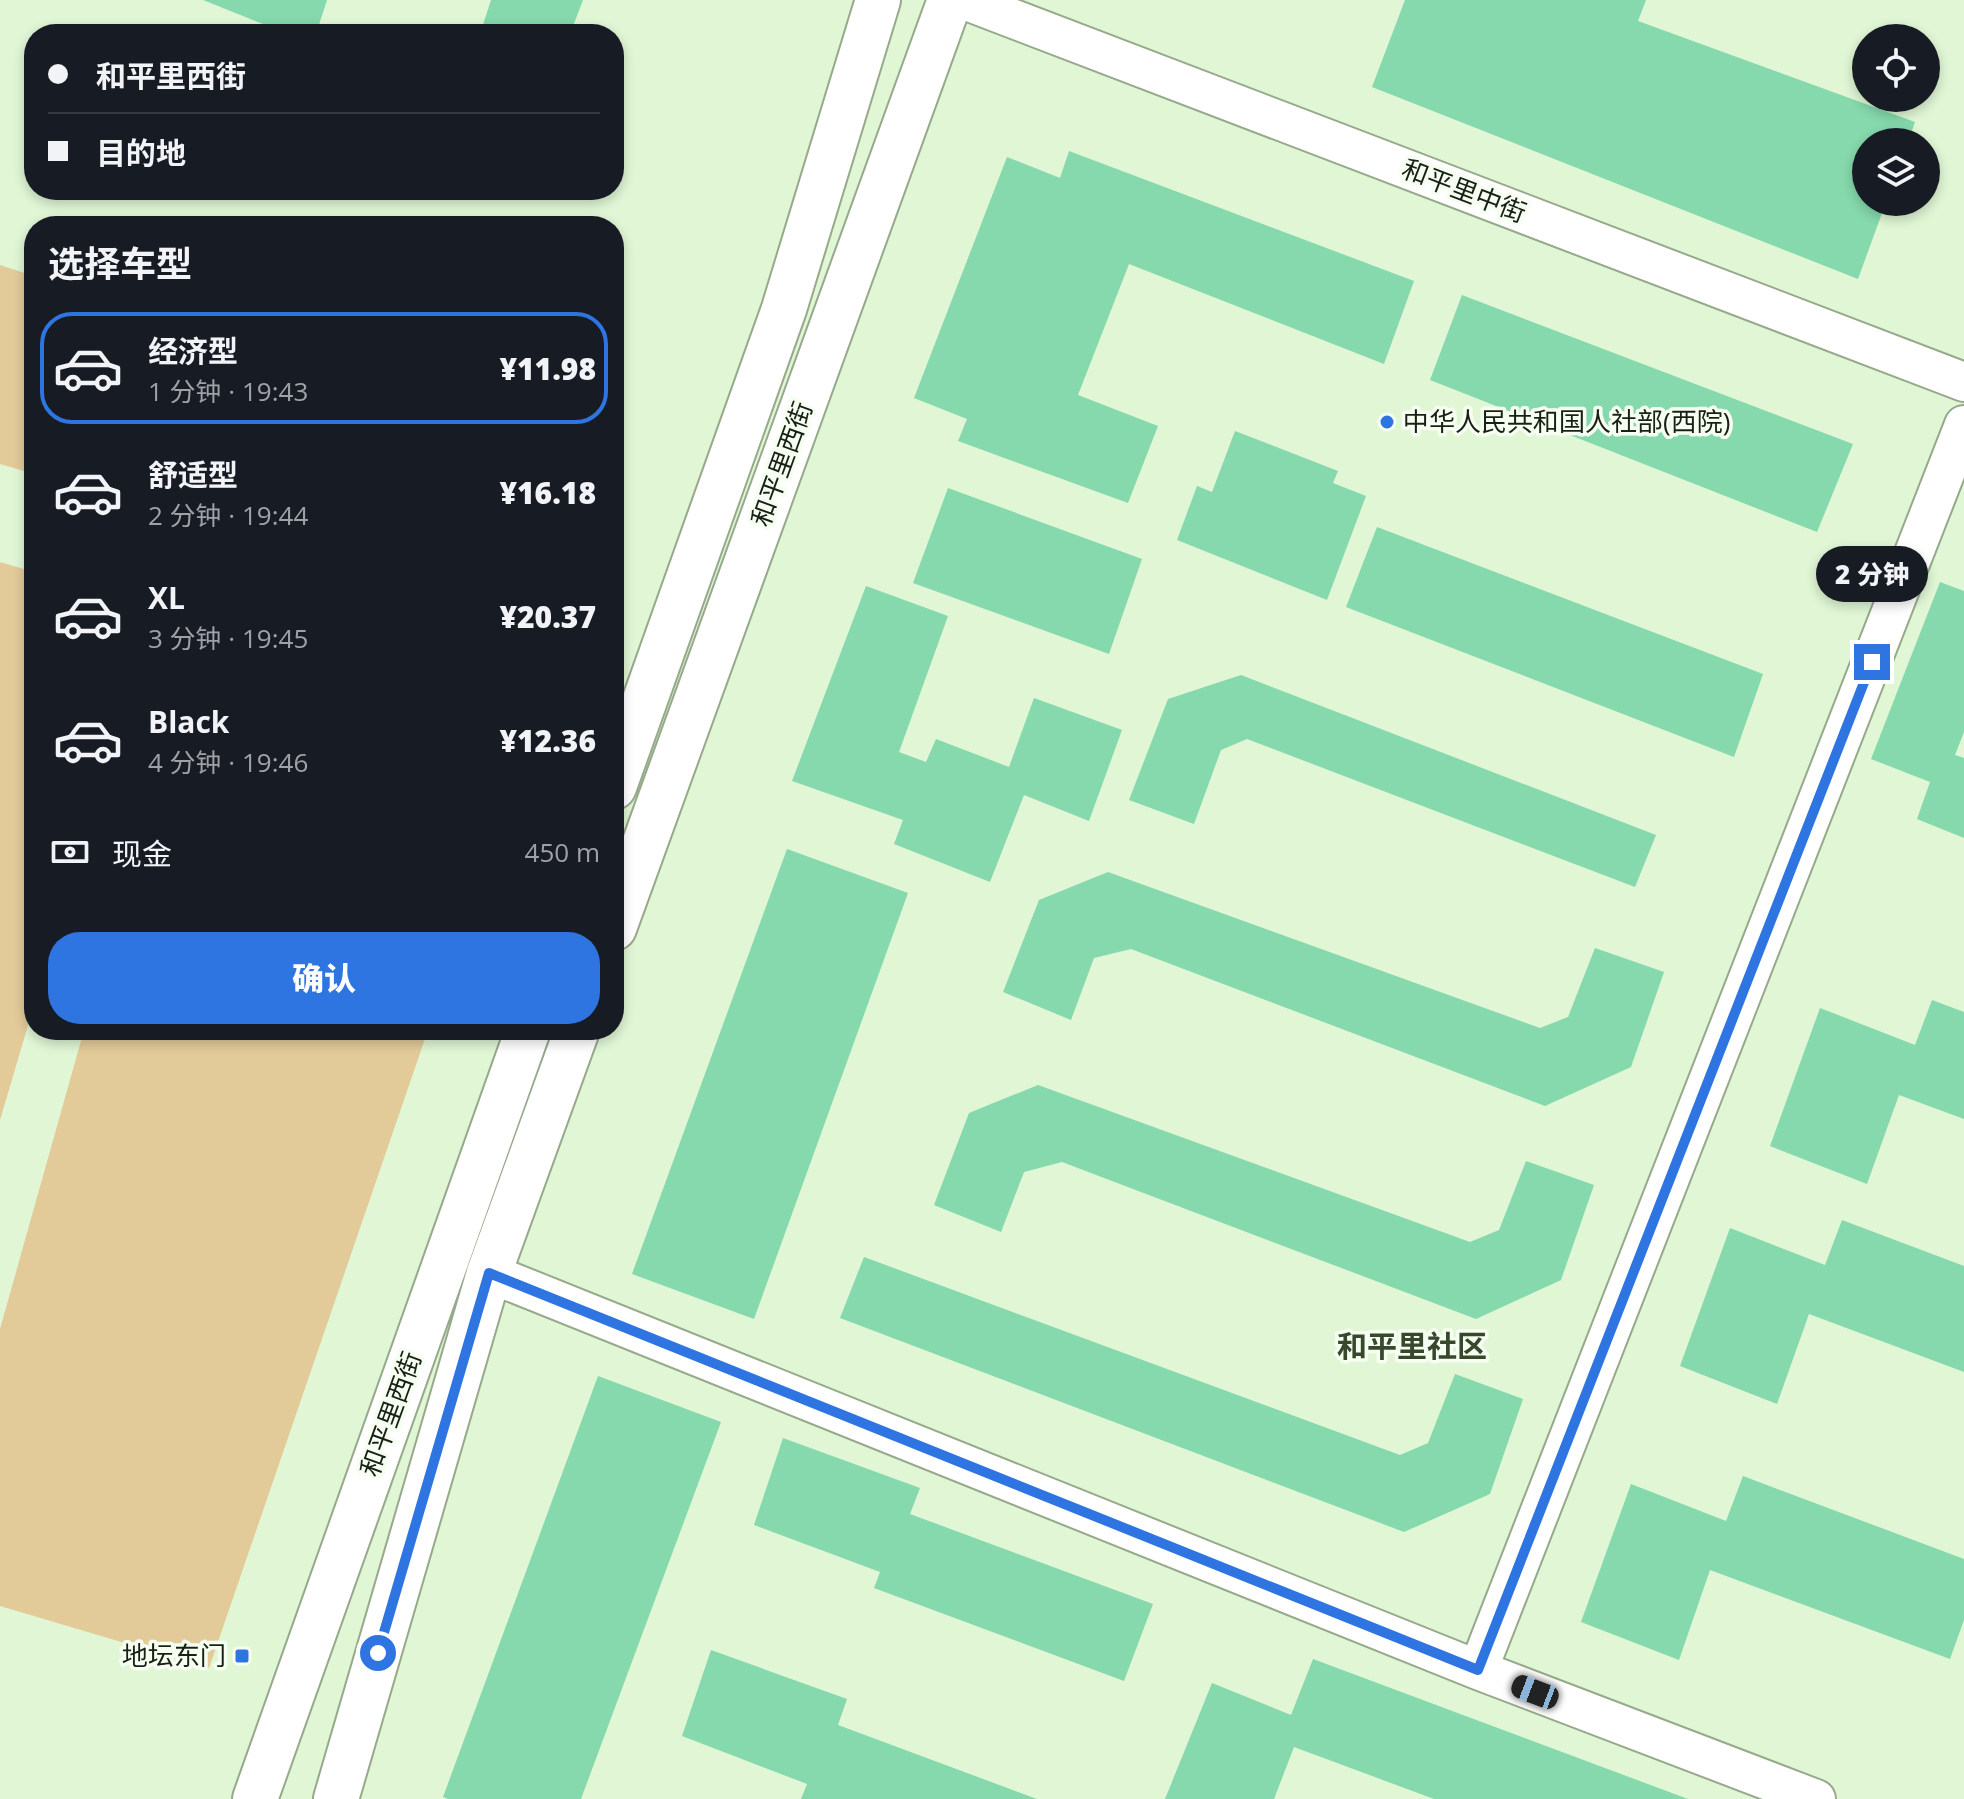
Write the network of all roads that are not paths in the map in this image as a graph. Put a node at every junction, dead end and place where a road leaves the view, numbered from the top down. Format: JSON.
{"nodes":[{"id":1,"x":878,"y":0,"type":"edge"},
{"id":2,"x":950,"y":0,"type":"edge"},
{"id":3,"x":964,"y":0,"type":"edge"},
{"id":4,"x":1964,"y":382,"type":"edge"},
{"id":5,"x":1964,"y":425,"type":"edge"},
{"id":6,"x":624,"y":759,"type":"edge"},
{"id":7,"x":624,"y":900,"type":"edge"},
{"id":8,"x":524,"y":1040,"type":"edge"},
{"id":9,"x":573,"y":1040,"type":"edge"},
{"id":10,"x":489,"y":1273,"type":"junction"},
{"id":11,"x":1478,"y":1670,"type":"junction"},
{"id":12,"x":1798,"y":1796,"type":"edge"},
{"id":13,"x":255,"y":1799,"type":"edge"},
{"id":14,"x":336,"y":1799,"type":"edge"}],
"edges":[{"from":1,"to":6,"type":"main road","name":"和平里西街"},
{"from":2,"to":7,"type":"main road","name":"和平里西街"},
{"from":3,"to":4,"type":"street","name":"和平里中街"},
{"from":5,"to":11,"type":"street"},
{"from":8,"to":13,"type":"main road","name":"和平里西街"},
{"from":9,"to":10,"type":"main road","name":"和平里西街"},
{"from":10,"to":11,"type":"street"},
{"from":10,"to":14,"type":"main road","name":"和平里西街"},
{"from":11,"to":12,"type":"street"}]}
